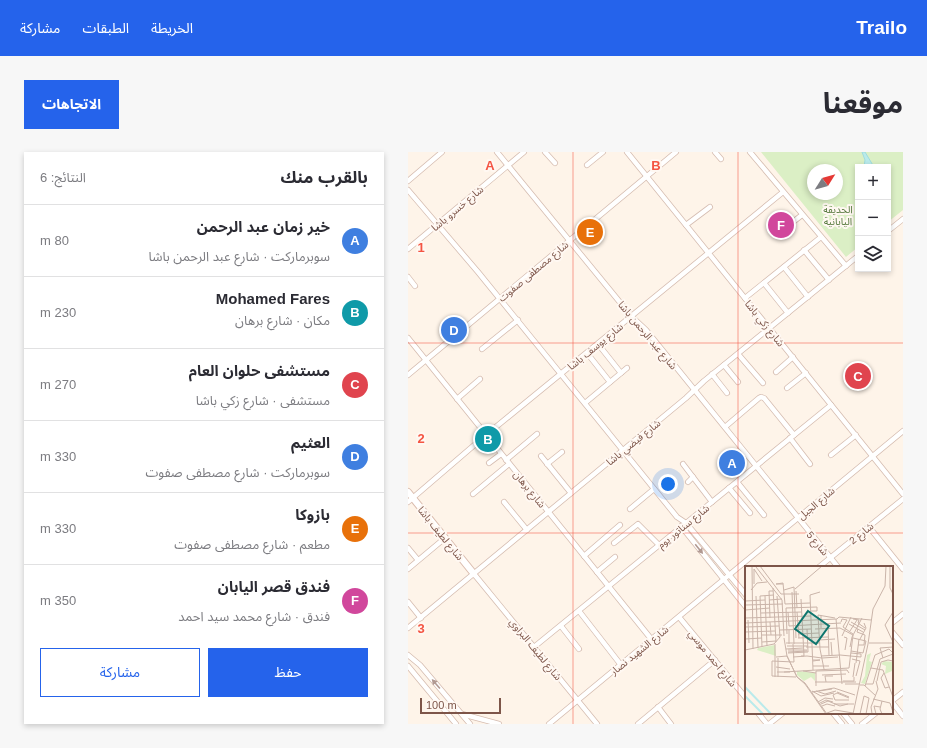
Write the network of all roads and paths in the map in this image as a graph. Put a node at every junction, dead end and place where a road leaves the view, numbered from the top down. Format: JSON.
{"nodes":[{"id":1,"x":442,"y":152,"type":"edge"},
{"id":2,"x":498,"y":152,"type":"edge"},
{"id":3,"x":524,"y":152,"type":"edge"},
{"id":4,"x":545,"y":152,"type":"edge"},
{"id":5,"x":603,"y":152,"type":"edge"},
{"id":6,"x":627,"y":152,"type":"edge"},
{"id":7,"x":715,"y":152,"type":"edge"},
{"id":8,"x":750,"y":152,"type":"edge"},
{"id":9,"x":675,"y":153,"type":"edge"},
{"id":10,"x":721,"y":159,"type":"dead end"},
{"id":11,"x":555,"y":164,"type":"dead end"},
{"id":12,"x":587,"y":165,"type":"dead end"},
{"id":13,"x":508,"y":166,"type":"junction"},
{"id":14,"x":647,"y":177,"type":"junction"},
{"id":15,"x":408,"y":181,"type":"edge"},
{"id":16,"x":408,"y":190,"type":"edge"},
{"id":17,"x":784,"y":192,"type":"junction"},
{"id":18,"x":710,"y":207,"type":"dead end"},
{"id":19,"x":802,"y":215,"type":"junction"},
{"id":20,"x":903,"y":219,"type":"edge"},
{"id":21,"x":438,"y":224,"type":"junction"},
{"id":22,"x":686,"y":225,"type":"junction"},
{"id":23,"x":891,"y":229,"type":"edge"},
{"id":24,"x":776,"y":235,"type":"dead end"},
{"id":25,"x":821,"y":237,"type":"junction"},
{"id":26,"x":570,"y":240,"type":"junction"},
{"id":27,"x":408,"y":249,"type":"edge"},
{"id":28,"x":804,"y":250,"type":"junction"},
{"id":29,"x":709,"y":254,"type":"junction"},
{"id":30,"x":855,"y":258,"type":"edge"},
{"id":31,"x":846,"y":266,"type":"junction"},
{"id":32,"x":784,"y":267,"type":"junction"},
{"id":33,"x":408,"y":277,"type":"edge"},
{"id":34,"x":829,"y":280,"type":"junction"},
{"id":35,"x":764,"y":283,"type":"junction"},
{"id":36,"x":416,"y":286,"type":"dead end"},
{"id":37,"x":808,"y":297,"type":"junction"},
{"id":38,"x":500,"y":298,"type":"junction"},
{"id":39,"x":745,"y":298,"type":"junction"},
{"id":40,"x":788,"y":313,"type":"junction"},
{"id":41,"x":632,"y":317,"type":"junction"},
{"id":42,"x":518,"y":320,"type":"junction"},
{"id":43,"x":769,"y":328,"type":"junction"},
{"id":44,"x":408,"y":338,"type":"edge"},
{"id":45,"x":598,"y":344,"type":"junction"},
{"id":46,"x":482,"y":349,"type":"dead end"},
{"id":47,"x":587,"y":353,"type":"junction"},
{"id":48,"x":738,"y":354,"type":"junction"},
{"id":49,"x":793,"y":357,"type":"junction"},
{"id":50,"x":426,"y":359,"type":"junction"},
{"id":51,"x":724,"y":365,"type":"junction"},
{"id":52,"x":627,"y":368,"type":"dead end"},
{"id":53,"x":776,"y":372,"type":"dead end"},
{"id":54,"x":621,"y":373,"type":"junction"},
{"id":55,"x":806,"y":373,"type":"junction"},
{"id":56,"x":561,"y":374,"type":"junction"},
{"id":57,"x":712,"y":374,"type":"junction"},
{"id":58,"x":408,"y":375,"type":"edge"},
{"id":59,"x":480,"y":379,"type":"dead end"},
{"id":60,"x":610,"y":382,"type":"junction"},
{"id":61,"x":738,"y":382,"type":"dead end"},
{"id":62,"x":763,"y":383,"type":"dead end"},
{"id":63,"x":787,"y":388,"type":"dead end"},
{"id":64,"x":694,"y":390,"type":"junction"},
{"id":65,"x":727,"y":393,"type":"dead end"},
{"id":66,"x":458,"y":399,"type":"junction"},
{"id":67,"x":585,"y":403,"type":"junction"},
{"id":68,"x":831,"y":405,"type":"junction"},
{"id":69,"x":725,"y":427,"type":"junction"},
{"id":70,"x":903,"y":431,"type":"edge"},
{"id":71,"x":537,"y":434,"type":"dead end"},
{"id":72,"x":794,"y":435,"type":"junction"},
{"id":73,"x":856,"y":435,"type":"junction"},
{"id":74,"x":486,"y":436,"type":"junction"},
{"id":75,"x":790,"y":438,"type":"junction"},
{"id":76,"x":623,"y":450,"type":"junction"},
{"id":77,"x":562,"y":452,"type":"dead end"},
{"id":78,"x":501,"y":454,"type":"junction"},
{"id":79,"x":831,"y":455,"type":"dead end"},
{"id":80,"x":541,"y":456,"type":"dead end"},
{"id":81,"x":872,"y":456,"type":"junction"},
{"id":82,"x":507,"y":462,"type":"junction"},
{"id":83,"x":489,"y":464,"type":"dead end"},
{"id":84,"x":547,"y":464,"type":"junction"},
{"id":85,"x":683,"y":464,"type":"dead end"},
{"id":86,"x":810,"y":464,"type":"dead end"},
{"id":87,"x":756,"y":466,"type":"junction"},
{"id":88,"x":693,"y":477,"type":"junction"},
{"id":89,"x":688,"y":482,"type":"dead end"},
{"id":90,"x":737,"y":482,"type":"junction"},
{"id":91,"x":729,"y":488,"type":"junction"},
{"id":92,"x":654,"y":489,"type":"junction"},
{"id":93,"x":408,"y":492,"type":"edge"},
{"id":94,"x":571,"y":493,"type":"junction"},
{"id":95,"x":473,"y":494,"type":"dead end"},
{"id":96,"x":903,"y":494,"type":"edge"},
{"id":97,"x":903,"y":499,"type":"edge"},
{"id":98,"x":410,"y":500,"type":"edge"},
{"id":99,"x":504,"y":502,"type":"dead end"},
{"id":100,"x":712,"y":502,"type":"junction"},
{"id":101,"x":630,"y":509,"type":"dead end"},
{"id":102,"x":548,"y":512,"type":"junction"},
{"id":103,"x":750,"y":514,"type":"dead end"},
{"id":104,"x":764,"y":515,"type":"dead end"},
{"id":105,"x":677,"y":517,"type":"junction"},
{"id":106,"x":798,"y":518,"type":"junction"},
{"id":107,"x":686,"y":523,"type":"junction"},
{"id":108,"x":620,"y":525,"type":"dead end"},
{"id":109,"x":681,"y":527,"type":"junction"},
{"id":110,"x":869,"y":527,"type":"junction"},
{"id":111,"x":527,"y":530,"type":"junction"},
{"id":112,"x":445,"y":538,"type":"junction"},
{"id":113,"x":614,"y":544,"type":"dead end"},
{"id":114,"x":659,"y":546,"type":"junction"},
{"id":115,"x":408,"y":548,"type":"edge"},
{"id":116,"x":584,"y":556,"type":"junction"},
{"id":117,"x":615,"y":557,"type":"dead end"},
{"id":118,"x":831,"y":558,"type":"junction"},
{"id":119,"x":418,"y":560,"type":"junction"},
{"id":120,"x":820,"y":566,"type":"edge"},
{"id":121,"x":837,"y":566,"type":"edge"},
{"id":122,"x":408,"y":569,"type":"edge"},
{"id":123,"x":903,"y":569,"type":"edge"},
{"id":124,"x":597,"y":572,"type":"junction"},
{"id":125,"x":474,"y":574,"type":"junction"},
{"id":126,"x":729,"y":576,"type":"junction"},
{"id":127,"x":724,"y":580,"type":"junction"},
{"id":128,"x":609,"y":586,"type":"junction"},
{"id":129,"x":745,"y":594,"type":"edge"},
{"id":130,"x":408,"y":602,"type":"edge"},
{"id":131,"x":745,"y":606,"type":"edge"},
{"id":132,"x":578,"y":611,"type":"junction"},
{"id":133,"x":903,"y":614,"type":"edge"},
{"id":134,"x":679,"y":617,"type":"junction"},
{"id":135,"x":421,"y":618,"type":"junction"},
{"id":136,"x":893,"y":622,"type":"edge"},
{"id":137,"x":561,"y":626,"type":"junction"},
{"id":138,"x":408,"y":628,"type":"edge"},
{"id":139,"x":893,"y":633,"type":"edge"},
{"id":140,"x":652,"y":640,"type":"junction"},
{"id":141,"x":903,"y":645,"type":"edge"},
{"id":142,"x":534,"y":647,"type":"junction"},
{"id":143,"x":579,"y":649,"type":"dead end"},
{"id":144,"x":408,"y":655,"type":"edge"},
{"id":145,"x":715,"y":660,"type":"junction"},
{"id":146,"x":621,"y":665,"type":"junction"},
{"id":147,"x":408,"y":666,"type":"edge"},
{"id":148,"x":903,"y":692,"type":"edge"},
{"id":149,"x":745,"y":697,"type":"edge"},
{"id":150,"x":893,"y":700,"type":"edge"},
{"id":151,"x":577,"y":701,"type":"junction"},
{"id":152,"x":893,"y":702,"type":"edge"},
{"id":153,"x":658,"y":707,"type":"junction"},
{"id":154,"x":462,"y":714,"type":"junction"},
{"id":155,"x":759,"y":714,"type":"edge"},
{"id":156,"x":782,"y":714,"type":"edge"},
{"id":157,"x":834,"y":714,"type":"edge"},
{"id":158,"x":844,"y":714,"type":"edge"},
{"id":159,"x":875,"y":714,"type":"edge"},
{"id":160,"x":903,"y":716,"type":"edge"},
{"id":161,"x":456,"y":724,"type":"edge"},
{"id":162,"x":470,"y":724,"type":"edge"},
{"id":163,"x":499,"y":724,"type":"edge"},
{"id":164,"x":549,"y":724,"type":"edge"},
{"id":165,"x":597,"y":724,"type":"edge"},
{"id":166,"x":638,"y":724,"type":"edge"},
{"id":167,"x":671,"y":724,"type":"edge"},
{"id":168,"x":768,"y":724,"type":"edge"},
{"id":169,"x":842,"y":724,"type":"edge"},
{"id":170,"x":852,"y":724,"type":"edge"},
{"id":171,"x":862,"y":724,"type":"edge"}],
"edges":[{"from":1,"to":15,"type":"street"},
{"from":2,"to":13,"type":"street","name":"شارع عبد الرحمن باشا"},
{"from":3,"to":13,"type":"street","name":"شارع خسرو باشا"},
{"from":4,"to":11,"type":"street"},
{"from":5,"to":12,"type":"street"},
{"from":6,"to":14,"type":"street","name":"شارع زكي باشا"},
{"from":7,"to":10,"type":"street"},
{"from":8,"to":17,"type":"street"},
{"from":9,"to":14,"type":"street","name":"شارع مصطفى صفوت"},
{"from":13,"to":21,"type":"street","name":"شارع خسرو باشا"},
{"from":13,"to":26,"type":"street","name":"شارع عبد الرحمن باشا"},
{"from":14,"to":22,"type":"street","name":"شارع زكي باشا"},
{"from":14,"to":26,"type":"street","name":"شارع مصطفى صفوت"},
{"from":16,"to":21,"type":"street"},
{"from":17,"to":19,"type":"street"},
{"from":17,"to":29,"type":"street","name":"شارع يوسف باشا"},
{"from":18,"to":22,"type":"street"},
{"from":19,"to":24,"type":"street"},
{"from":19,"to":25,"type":"street"},
{"from":20,"to":23,"type":"street"},
{"from":21,"to":27,"type":"street","name":"شارع خسرو باشا"},
{"from":21,"to":38,"type":"street"},
{"from":22,"to":29,"type":"street","name":"شارع زكي باشا"},
{"from":25,"to":28,"type":"street"},
{"from":25,"to":31,"type":"street"},
{"from":26,"to":38,"type":"street","name":"شارع مصطفى صفوت"},
{"from":26,"to":41,"type":"street","name":"شارع عبد الرحمن باشا"},
{"from":28,"to":32,"type":"street"},
{"from":28,"to":34,"type":"street"},
{"from":29,"to":39,"type":"street","name":"شارع زكي باشا"},
{"from":29,"to":41,"type":"street","name":"شارع يوسف باشا"},
{"from":30,"to":31,"type":"street","name":"شارع فيضي باشا"},
{"from":31,"to":34,"type":"street","name":"شارع فيضي باشا"},
{"from":32,"to":35,"type":"street"},
{"from":32,"to":37,"type":"street"},
{"from":33,"to":36,"type":"street"},
{"from":34,"to":37,"type":"street","name":"شارع فيضي باشا"},
{"from":35,"to":39,"type":"street"},
{"from":35,"to":40,"type":"street"},
{"from":37,"to":40,"type":"street","name":"شارع فيضي باشا"},
{"from":38,"to":42,"type":"street"},
{"from":38,"to":50,"type":"street","name":"شارع مصطفى صفوت"},
{"from":39,"to":43,"type":"street","name":"شارع زكي باشا"},
{"from":40,"to":43,"type":"street","name":"شارع فيضي باشا"},
{"from":41,"to":45,"type":"street","name":"شارع يوسف باشا"},
{"from":41,"to":64,"type":"street","name":"شارع عبد الرحمن باشا"},
{"from":42,"to":46,"type":"street"},
{"from":42,"to":56,"type":"street"},
{"from":43,"to":48,"type":"street","name":"شارع فيضي باشا"},
{"from":43,"to":49,"type":"street","name":"شارع زكي باشا"},
{"from":44,"to":50,"type":"street","name":"شارع برهان"},
{"from":45,"to":47,"type":"street","name":"شارع يوسف باشا"},
{"from":45,"to":54,"type":"street"},
{"from":47,"to":56,"type":"street","name":"شارع يوسف باشا"},
{"from":47,"to":60,"type":"street"},
{"from":48,"to":51,"type":"street","name":"شارع فيضي باشا"},
{"from":48,"to":62,"type":"street"},
{"from":49,"to":53,"type":"street"},
{"from":49,"to":55,"type":"street","name":"شارع زكي باشا"},
{"from":50,"to":58,"type":"street","name":"شارع مصطفى صفوت"},
{"from":50,"to":66,"type":"street","name":"شارع برهان"},
{"from":51,"to":57,"type":"street","name":"شارع فيضي باشا"},
{"from":51,"to":61,"type":"street"},
{"from":52,"to":54,"type":"street"},
{"from":54,"to":60,"type":"street"},
{"from":55,"to":63,"type":"street"},
{"from":55,"to":68,"type":"street","name":"شارع زكي باشا"},
{"from":56,"to":67,"type":"street"},
{"from":56,"to":74,"type":"street","name":"شارع يوسف باشا"},
{"from":57,"to":64,"type":"street","name":"شارع فيضي باشا"},
{"from":57,"to":65,"type":"street"},
{"from":59,"to":66,"type":"street"},
{"from":60,"to":67,"type":"street"},
{"from":64,"to":69,"type":"street","name":"شارع عبد الرحمن باشا"},
{"from":64,"to":76,"type":"street","name":"شارع فيضي باشا"},
{"from":66,"to":74,"type":"street","name":"شارع برهان"},
{"from":67,"to":76,"type":"street"},
{"from":68,"to":72,"type":"street","name":"شارع سناتور يوم"},
{"from":68,"to":73,"type":"street","name":"شارع زكي باشا"},
{"from":69,"to":72,"type":"street"},
{"from":69,"to":87,"type":"street","name":"شارع عبد الرحمن باشا"},
{"from":70,"to":81,"type":"street","name":"شارع الجبل"},
{"from":71,"to":82,"type":"street"},
{"from":72,"to":75,"type":"street","name":"شارع سناتور يوم"},
{"from":73,"to":79,"type":"street"},
{"from":73,"to":81,"type":"street","name":"شارع زكي باشا"},
{"from":74,"to":78,"type":"street","name":"شارع برهان"},
{"from":74,"to":98,"type":"street","name":"شارع يوسف باشا"},
{"from":75,"to":86,"type":"street"},
{"from":75,"to":87,"type":"street","name":"شارع سناتور يوم"},
{"from":76,"to":92,"type":"street"},
{"from":76,"to":94,"type":"street","name":"شارع فيضي باشا"},
{"from":77,"to":84,"type":"street"},
{"from":78,"to":82,"type":"street","name":"شارع برهان"},
{"from":78,"to":83,"type":"street"},
{"from":80,"to":84,"type":"street"},
{"from":81,"to":96,"type":"street","name":"شارع زكي باشا"},
{"from":81,"to":106,"type":"street","name":"شارع الجبل"},
{"from":82,"to":95,"type":"street"},
{"from":82,"to":102,"type":"street","name":"شارع برهان"},
{"from":84,"to":94,"type":"street"},
{"from":85,"to":88,"type":"street"},
{"from":87,"to":90,"type":"street","name":"شارع سناتور يوم"},
{"from":87,"to":106,"type":"street","name":"شارع عبد الرحمن باشا"},
{"from":88,"to":89,"type":"street"},
{"from":88,"to":100,"type":"street"},
{"from":90,"to":91,"type":"street","name":"شارع سناتور يوم"},
{"from":90,"to":104,"type":"street"},
{"from":91,"to":100,"type":"street","name":"شارع سناتور يوم"},
{"from":91,"to":103,"type":"street"},
{"from":92,"to":101,"type":"street"},
{"from":92,"to":105,"type":"street"},
{"from":93,"to":98,"type":"street","name":"شارع لطيف باشا"},
{"from":94,"to":102,"type":"street","name":"شارع فيضي باشا"},
{"from":97,"to":110,"type":"street","name":"شارع 2"},
{"from":98,"to":112,"type":"street","name":"شارع لطيف باشا"},
{"from":99,"to":111,"type":"street"},
{"from":100,"to":107,"type":"street","name":"شارع سناتور يوم"},
{"from":102,"to":111,"type":"street","name":"شارع فيضي باشا"},
{"from":102,"to":116,"type":"street","name":"شارع برهان"},
{"from":105,"to":107,"type":"street"},
{"from":105,"to":109,"type":"street"},
{"from":106,"to":118,"type":"street","name":"شارع 5"},
{"from":106,"to":126,"type":"street","name":"شارع الجبل"},
{"from":107,"to":109,"type":"street","name":"شارع سناتور يوم"},
{"from":107,"to":126,"type":"street"},
{"from":108,"to":116,"type":"street"},
{"from":109,"to":114,"type":"street","name":"شارع سناتور يوم"},
{"from":109,"to":127,"type":"street","one_way":true},
{"from":110,"to":118,"type":"street","name":"شارع 2"},
{"from":110,"to":123,"type":"street"},
{"from":111,"to":125,"type":"street","name":"شارع فيضي باشا"},
{"from":112,"to":119,"type":"street"},
{"from":112,"to":125,"type":"street","name":"شارع لطيف باشا"},
{"from":113,"to":114,"type":"street"},
{"from":114,"to":128,"type":"street","name":"شارع سناتور يوم"},
{"from":115,"to":119,"type":"street"},
{"from":116,"to":124,"type":"street","name":"شارع برهان"},
{"from":117,"to":124,"type":"street"},
{"from":118,"to":120,"type":"street","name":"شارع 2"},
{"from":118,"to":121,"type":"street","name":"شارع 5"},
{"from":119,"to":122,"type":"street"},
{"from":124,"to":128,"type":"street","name":"شارع برهان"},
{"from":125,"to":135,"type":"street","name":"شارع فيضي باشا"},
{"from":125,"to":142,"type":"street","name":"شارع لطيف البراوي"},
{"from":126,"to":127,"type":"street","name":"شارع الشهيد نصار"},
{"from":126,"to":129,"type":"street"},
{"from":127,"to":131,"type":"street"},
{"from":127,"to":134,"type":"street","name":"شارع الشهيد نصار"},
{"from":128,"to":132,"type":"street","name":"شارع سناتور يوم"},
{"from":128,"to":140,"type":"street","name":"شارع برهان"},
{"from":130,"to":135,"type":"street"},
{"from":132,"to":137,"type":"street","name":"شارع سناتور يوم"},
{"from":132,"to":146,"type":"street"},
{"from":133,"to":136,"type":"street"},
{"from":134,"to":140,"type":"street","name":"شارع الشهيد نصار"},
{"from":134,"to":145,"type":"street","name":"شارع احمد موسي"},
{"from":135,"to":138,"type":"street","name":"شارع فيضي باشا"},
{"from":137,"to":142,"type":"street","name":"شارع سناتور يوم"},
{"from":137,"to":143,"type":"street"},
{"from":139,"to":141,"type":"street"},
{"from":140,"to":146,"type":"street","name":"شارع الشهيد نصار"},
{"from":142,"to":151,"type":"street","name":"شارع لطيف البراوي"},
{"from":154,"to":144,"type":"street","one_way":true},
{"from":145,"to":149,"type":"street","name":"شارع احمد موسي"},
{"from":145,"to":153,"type":"street"},
{"from":146,"to":151,"type":"street","name":"شارع الشهيد نصار"},
{"from":147,"to":161,"type":"street"},
{"from":148,"to":150,"type":"street"},
{"from":151,"to":164,"type":"street","name":"شارع الشهيد نصار"},
{"from":151,"to":165,"type":"street","name":"شارع لطيف البراوي"},
{"from":152,"to":160,"type":"street"},
{"from":153,"to":166,"type":"street"},
{"from":153,"to":167,"type":"street"},
{"from":154,"to":162,"type":"street"},
{"from":154,"to":163,"type":"street"},
{"from":155,"to":168,"type":"street"},
{"from":156,"to":168,"type":"street"},
{"from":157,"to":169,"type":"street"},
{"from":158,"to":170,"type":"street"},
{"from":159,"to":171,"type":"street"}]}
